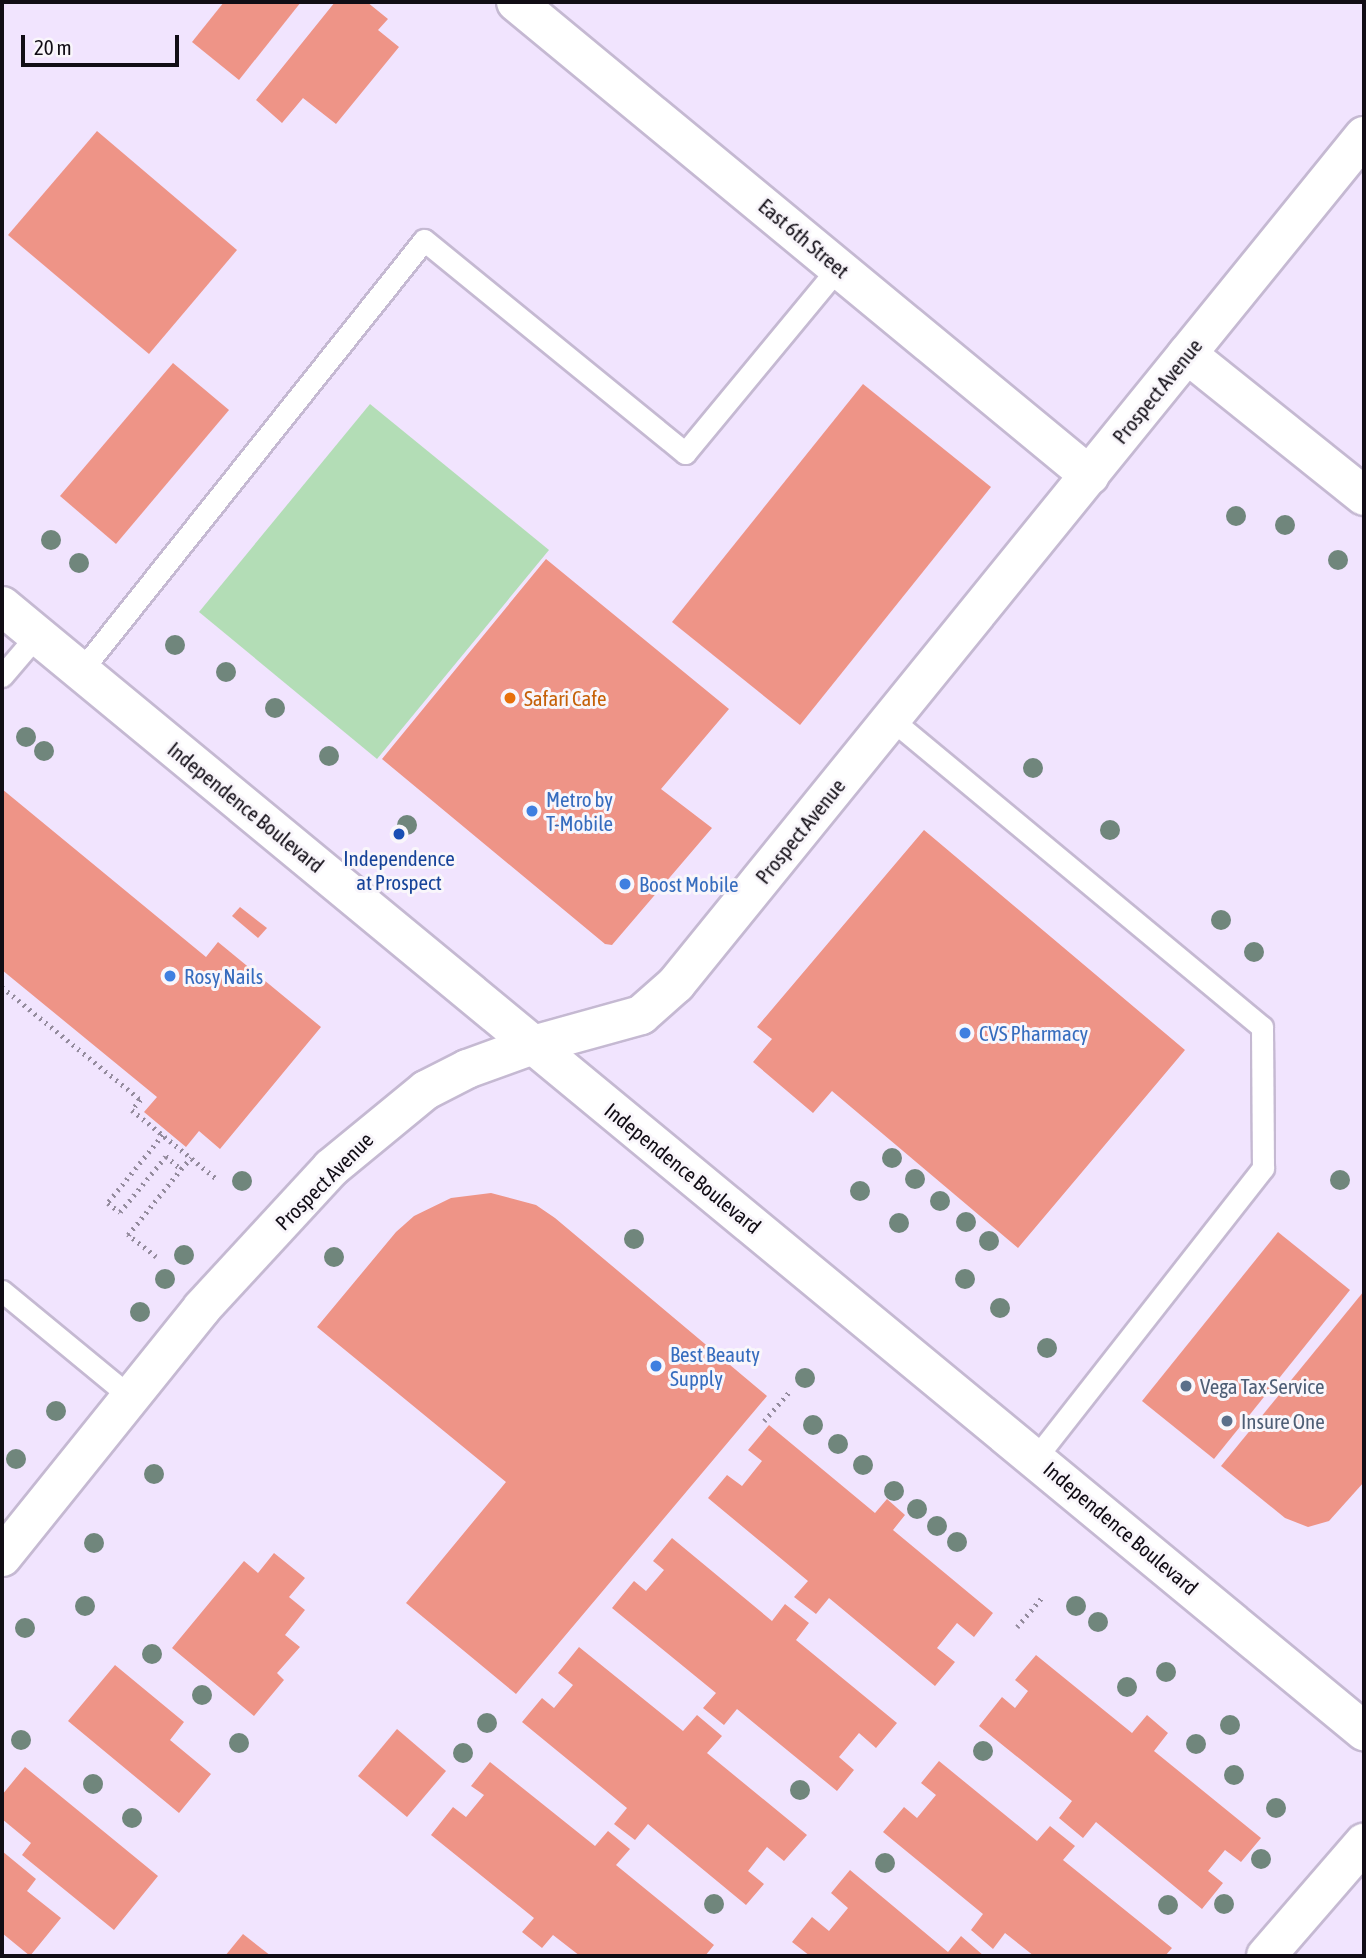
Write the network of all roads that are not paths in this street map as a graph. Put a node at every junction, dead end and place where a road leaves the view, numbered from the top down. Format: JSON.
{"nodes":[{"id":1,"x":516,"y":2,"type":"edge"},
{"id":2,"x":1364,"y":136,"type":"edge"},
{"id":3,"x":839,"y":267,"type":"junction"},
{"id":4,"x":1187,"y":354,"type":"junction"},
{"id":5,"x":1090,"y":476,"type":"junction"},
{"id":6,"x":1364,"y":496,"type":"edge"},
{"id":7,"x":2,"y":606,"type":"edge"},
{"id":8,"x":37,"y":635,"type":"junction"},
{"id":9,"x":80,"y":672,"type":"junction"},
{"id":10,"x":2,"y":676,"type":"edge"},
{"id":11,"x":891,"y":719,"type":"junction"},
{"id":12,"x":533,"y":1045,"type":"junction"},
{"id":13,"x":2,"y":1291,"type":"edge"},
{"id":14,"x":132,"y":1398,"type":"junction"},
{"id":15,"x":1036,"y":1458,"type":"junction"},
{"id":16,"x":2,"y":1558,"type":"edge"},
{"id":17,"x":1364,"y":1731,"type":"edge"},
{"id":18,"x":1364,"y":1843,"type":"edge"},
{"id":19,"x":1266,"y":1956,"type":"edge"}],
"edges":[{"from":1,"to":3,"type":"main road","name":"East 6th Street"},
{"from":2,"to":4,"type":"main road","name":"Prospect Avenue"},
{"from":3,"to":5,"type":"main road","name":"East 6th Street"},
{"from":3,"to":9,"type":"lane"},
{"from":4,"to":5,"type":"main road","name":"Prospect Avenue"},
{"from":4,"to":6,"type":"main road"},
{"from":5,"to":11,"type":"main road","name":"Prospect Avenue"},
{"from":7,"to":8,"type":"main road","name":"Independence Boulevard"},
{"from":8,"to":9,"type":"main road","name":"Independence Boulevard"},
{"from":8,"to":10,"type":"lane"},
{"from":9,"to":12,"type":"main road","name":"Independence Boulevard"},
{"from":11,"to":12,"type":"main road","name":"Prospect Avenue"},
{"from":11,"to":15,"type":"lane"},
{"from":12,"to":14,"type":"main road","name":"Prospect Avenue"},
{"from":12,"to":15,"type":"main road","name":"Independence Boulevard"},
{"from":13,"to":14,"type":"lane"},
{"from":14,"to":16,"type":"main road","name":"Prospect Avenue"},
{"from":15,"to":17,"type":"main road","name":"Independence Boulevard"},
{"from":18,"to":19,"type":"main road"}]}
